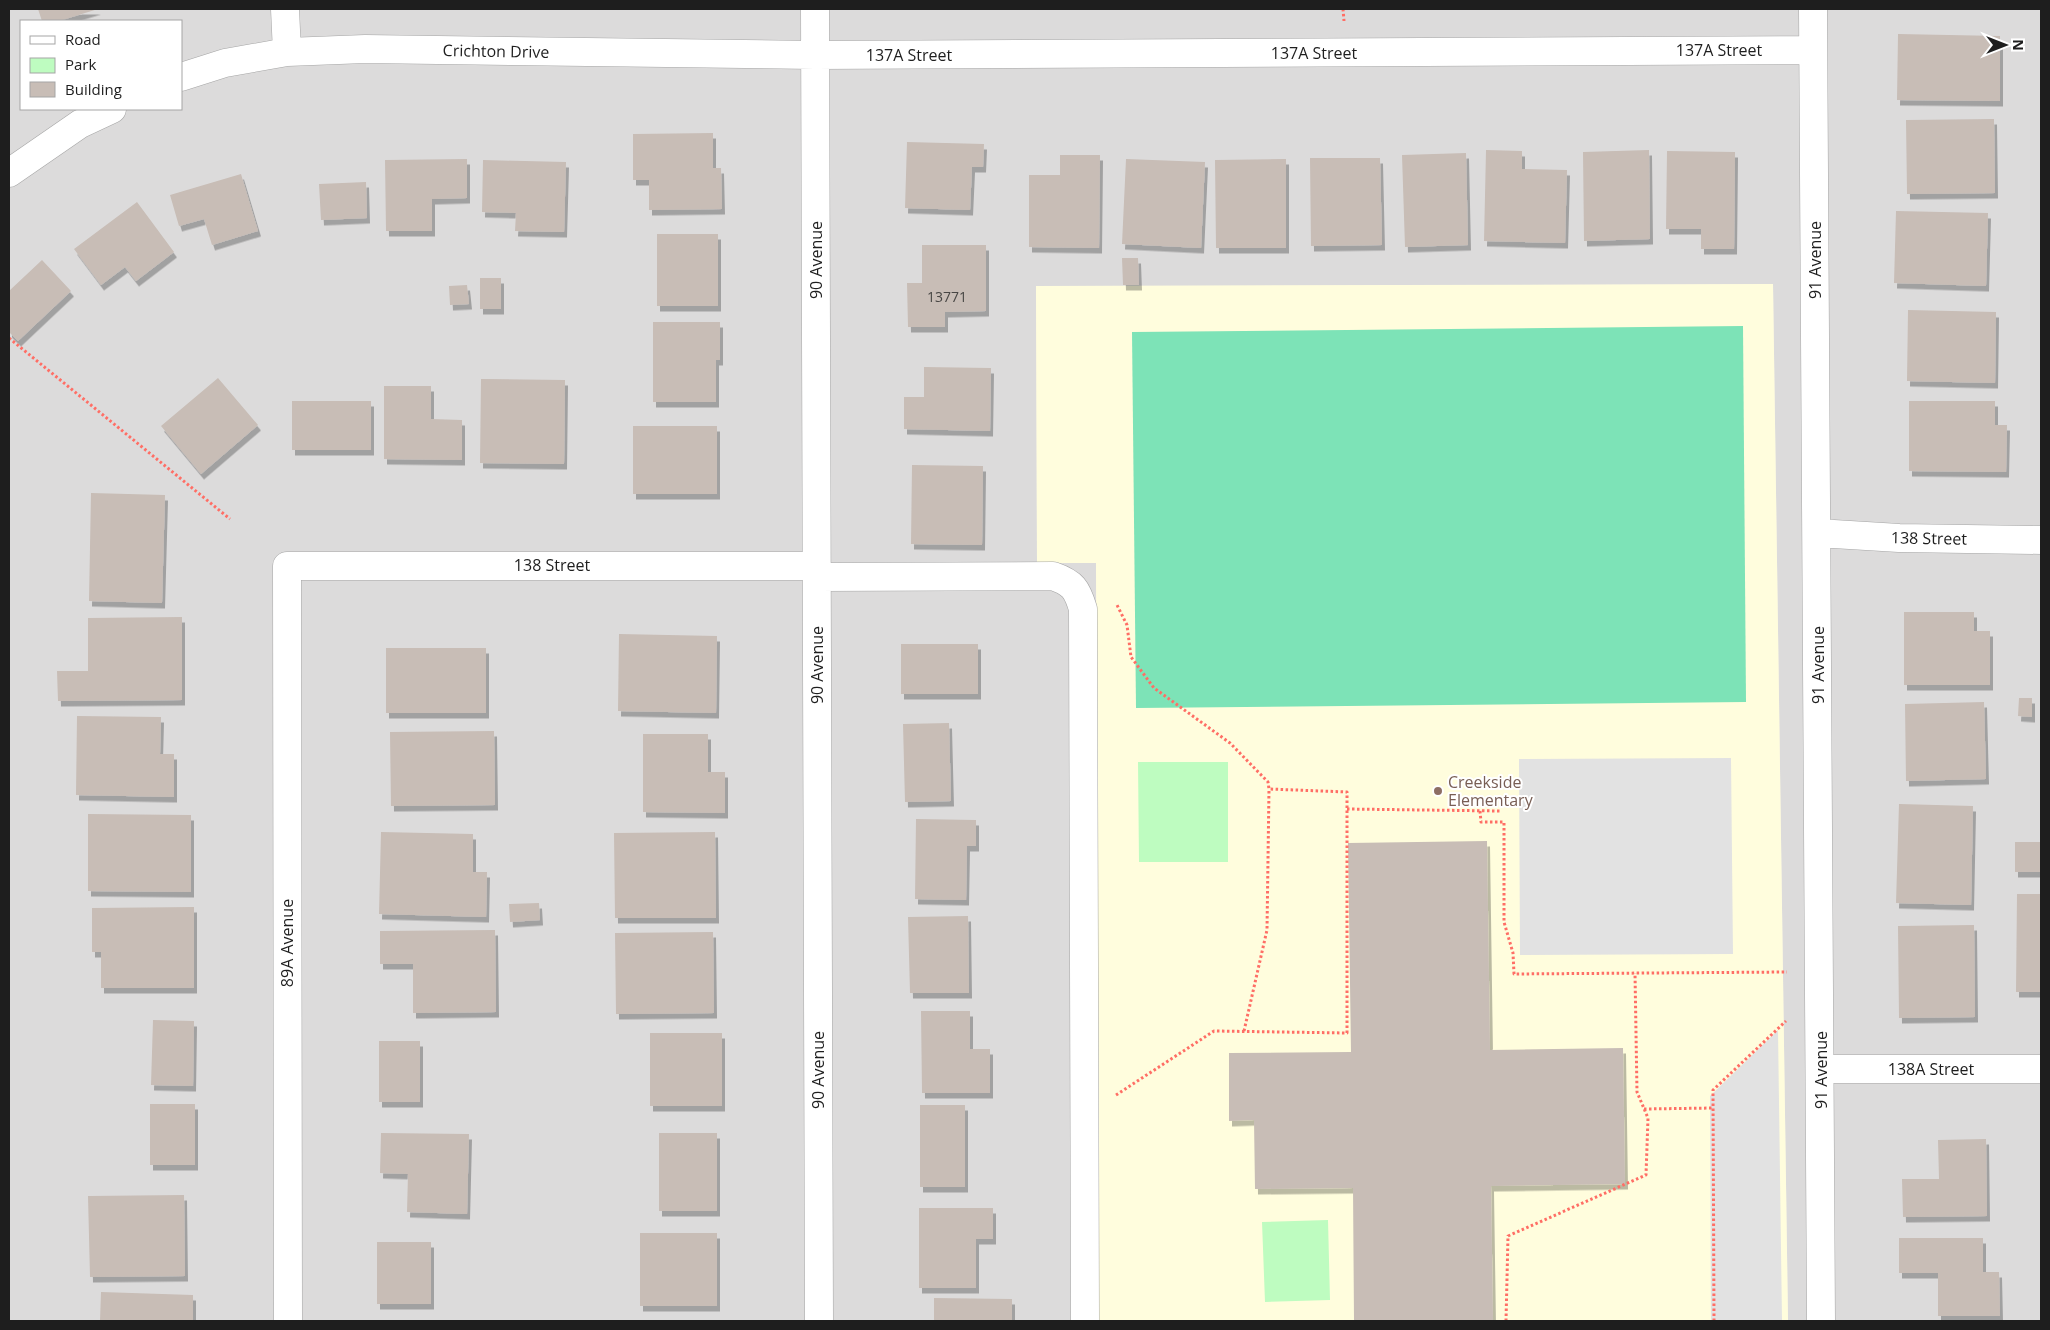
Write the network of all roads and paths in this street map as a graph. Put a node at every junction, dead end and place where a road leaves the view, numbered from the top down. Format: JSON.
{"nodes":[{"id":1,"x":286,"y":9,"type":"edge"},
{"id":2,"x":815,"y":9,"type":"edge"},
{"id":3,"x":1344,"y":9,"type":"edge"},
{"id":4,"x":1813,"y":9,"type":"edge"},
{"id":5,"x":1344,"y":21,"type":"dead end"},
{"id":6,"x":1813,"y":50,"type":"junction"},
{"id":7,"x":287,"y":52,"type":"junction"},
{"id":8,"x":815,"y":55,"type":"junction"},
{"id":9,"x":182,"y":77,"type":"edge"},
{"id":10,"x":110,"y":110,"type":"edge"},
{"id":11,"x":9,"y":173,"type":"edge"},
{"id":12,"x":9,"y":338,"type":"edge"},
{"id":13,"x":230,"y":519,"type":"dead end"},
{"id":14,"x":1817,"y":533,"type":"junction"},
{"id":15,"x":2041,"y":540,"type":"edge"},
{"id":16,"x":287,"y":566,"type":"joint"},
{"id":17,"x":817,"y":571,"type":"junction"},
{"id":18,"x":1114,"y":599,"type":"dead end"},
{"id":19,"x":1269,"y":789,"type":"junction"},
{"id":20,"x":1347,"y":809,"type":"junction"},
{"id":21,"x":1480,"y":811,"type":"junction"},
{"id":22,"x":1500,"y":811,"type":"dead end"},
{"id":23,"x":1787,"y":972,"type":"dead end"},
{"id":24,"x":1635,"y":973,"type":"junction"},
{"id":25,"x":1787,"y":1021,"type":"dead end"},
{"id":26,"x":1244,"y":1031,"type":"junction"},
{"id":27,"x":1821,"y":1069,"type":"junction"},
{"id":28,"x":2041,"y":1069,"type":"edge"},
{"id":29,"x":1112,"y":1097,"type":"dead end"},
{"id":30,"x":1713,"y":1108,"type":"junction"},
{"id":31,"x":1644,"y":1109,"type":"junction"},
{"id":32,"x":288,"y":1321,"type":"edge"},
{"id":33,"x":819,"y":1321,"type":"edge"},
{"id":34,"x":1085,"y":1321,"type":"edge"},
{"id":35,"x":1506,"y":1321,"type":"edge"},
{"id":36,"x":1714,"y":1321,"type":"edge"},
{"id":37,"x":1821,"y":1321,"type":"edge"}],
"edges":[{"from":1,"to":7,"type":"street"},
{"from":2,"to":8,"type":"street","name":"90 Avenue"},
{"from":3,"to":5,"type":"path"},
{"from":4,"to":6,"type":"street","name":"91 Avenue"},
{"from":6,"to":8,"type":"street","name":"137A Street"},
{"from":6,"to":14,"type":"street","name":"91 Avenue"},
{"from":7,"to":8,"type":"street","name":"Crichton Drive"},
{"from":7,"to":9,"type":"street","name":"Crichton Drive"},
{"from":8,"to":17,"type":"street","name":"90 Avenue"},
{"from":10,"to":11,"type":"street"},
{"from":12,"to":13,"type":"path"},
{"from":14,"to":15,"type":"street","name":"138 Street"},
{"from":14,"to":27,"type":"street","name":"91 Avenue"},
{"from":16,"to":17,"type":"street","name":"138 Street"},
{"from":16,"to":32,"type":"street","name":"89A Avenue"},
{"from":17,"to":33,"type":"street","name":"90 Avenue"},
{"from":17,"to":34,"type":"street","name":"138 Street"},
{"from":18,"to":19,"type":"path"},
{"from":19,"to":20,"type":"path"},
{"from":19,"to":26,"type":"path"},
{"from":20,"to":21,"type":"path"},
{"from":20,"to":26,"type":"path"},
{"from":21,"to":22,"type":"path"},
{"from":21,"to":24,"type":"path"},
{"from":23,"to":24,"type":"path"},
{"from":24,"to":31,"type":"path"},
{"from":25,"to":30,"type":"path"},
{"from":26,"to":29,"type":"path"},
{"from":27,"to":28,"type":"street","name":"138A Street"},
{"from":27,"to":37,"type":"street","name":"91 Avenue"},
{"from":30,"to":31,"type":"path"},
{"from":30,"to":36,"type":"path"},
{"from":31,"to":35,"type":"path"}]}
